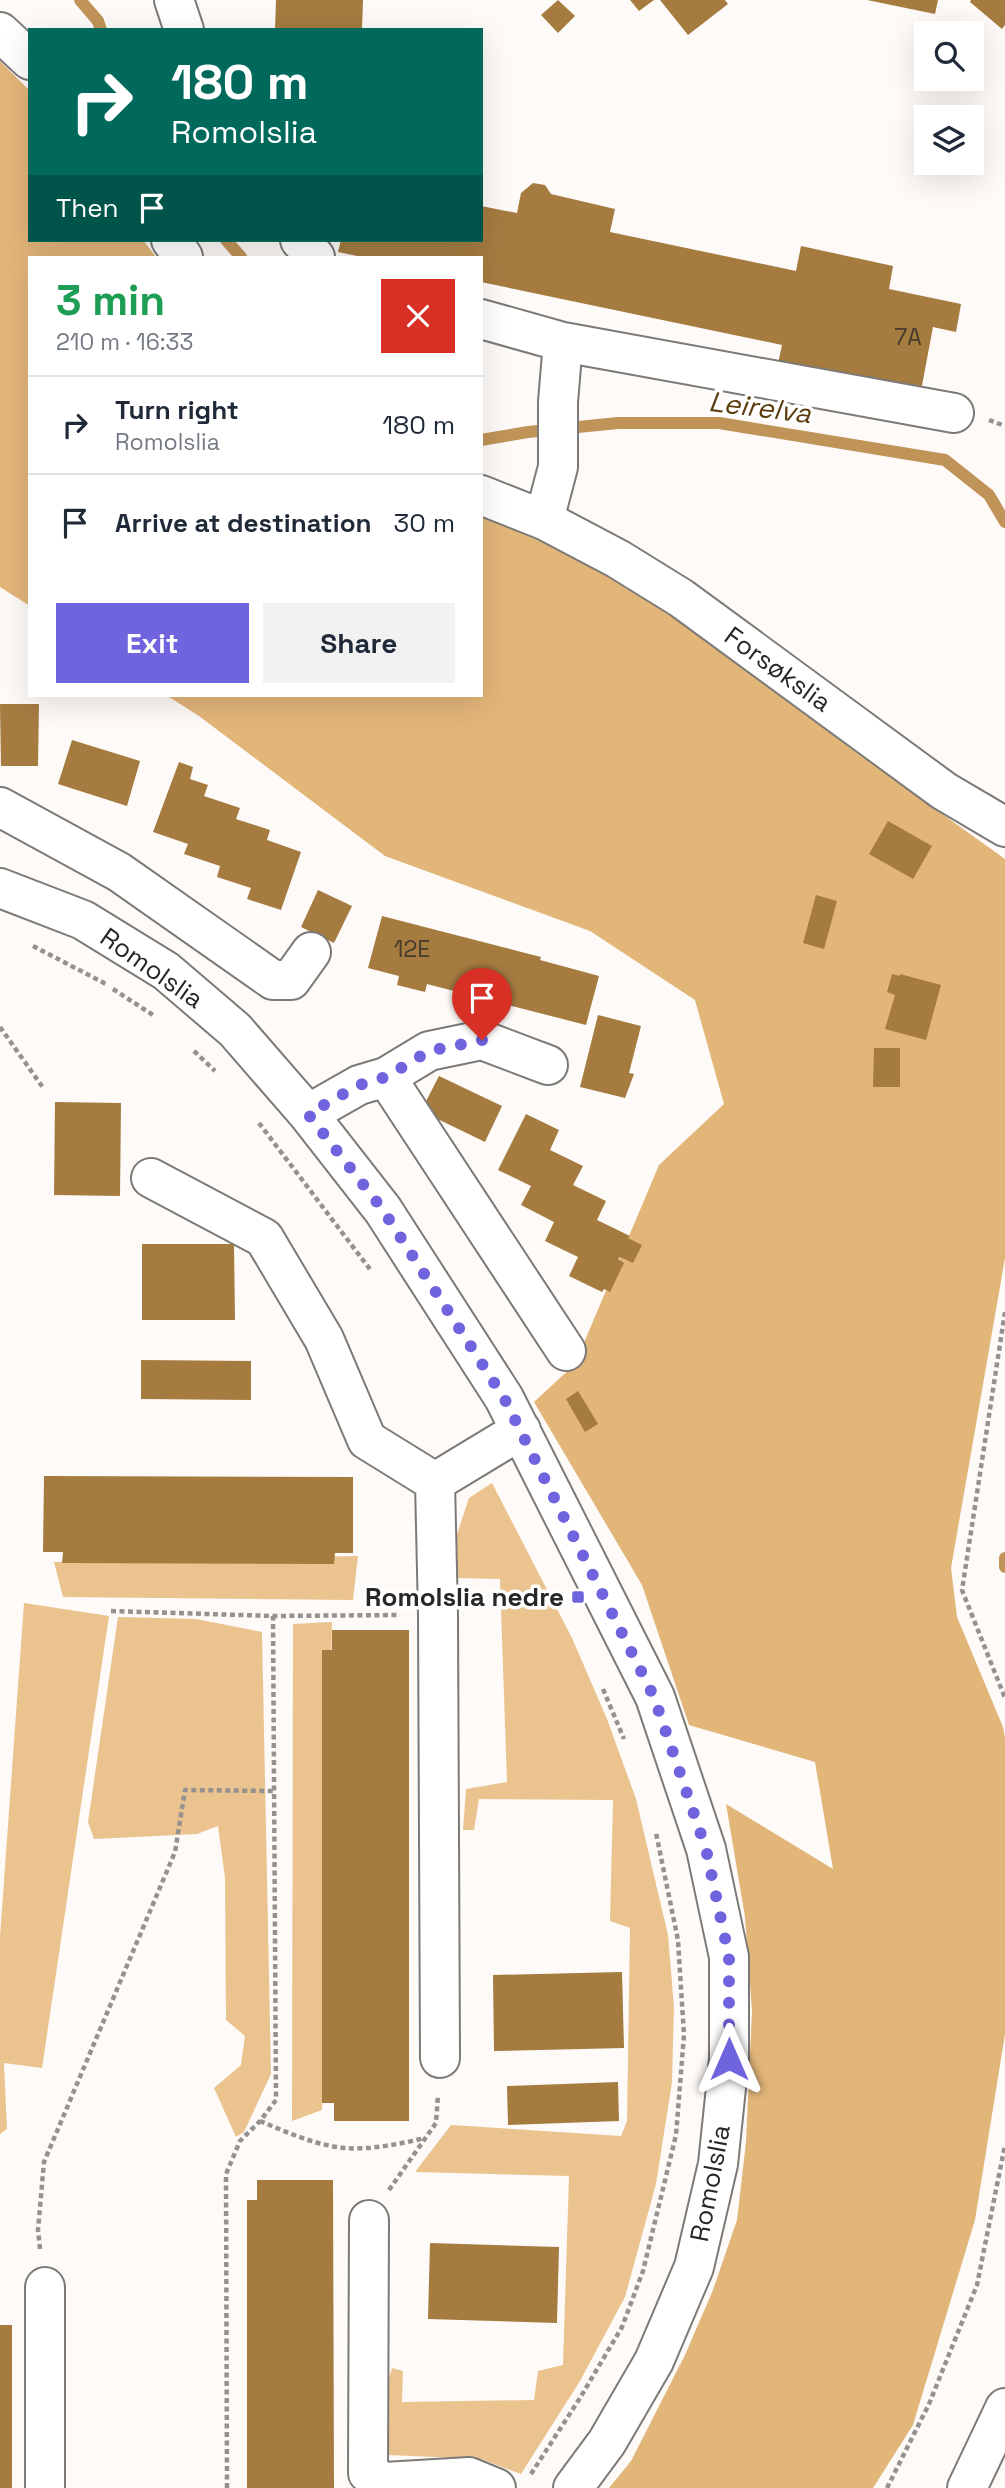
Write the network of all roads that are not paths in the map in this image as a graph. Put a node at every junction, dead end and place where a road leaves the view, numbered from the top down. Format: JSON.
{"nodes":[{"id":1,"x":174,"y":0,"type":"edge"},
{"id":2,"x":183,"y":28,"type":"edge"},
{"id":3,"x":0,"y":32,"type":"edge"},
{"id":4,"x":28,"y":58,"type":"edge"},
{"id":5,"x":302,"y":242,"type":"edge"},
{"id":6,"x":314,"y":256,"type":"edge"},
{"id":7,"x":483,"y":320,"type":"edge"},
{"id":8,"x":563,"y":342,"type":"junction"},
{"id":9,"x":954,"y":413,"type":"dead end"},
{"id":10,"x":483,"y":496,"type":"edge"},
{"id":11,"x":544,"y":520,"type":"junction"},
{"id":12,"x":0,"y":807,"type":"edge"},
{"id":13,"x":1005,"y":827,"type":"edge"},
{"id":14,"x":0,"y":888,"type":"edge"},
{"id":15,"x":311,"y":952,"type":"dead end"},
{"id":16,"x":548,"y":1065,"type":"dead end"},
{"id":17,"x":386,"y":1077,"type":"junction"},
{"id":18,"x":308,"y":1114,"type":"junction"},
{"id":19,"x":151,"y":1178,"type":"dead end"},
{"id":20,"x":566,"y":1351,"type":"dead end"},
{"id":21,"x":521,"y":1430,"type":"junction"},
{"id":22,"x":435,"y":1482,"type":"junction"},
{"id":23,"x":440,"y":2058,"type":"road end"},
{"id":24,"x":369,"y":2220,"type":"road end"},
{"id":25,"x":45,"y":2287,"type":"road end"},
{"id":26,"x":1005,"y":2408,"type":"edge"},
{"id":27,"x":45,"y":2488,"type":"edge"},
{"id":28,"x":496,"y":2488,"type":"edge"},
{"id":29,"x":573,"y":2488,"type":"edge"},
{"id":30,"x":967,"y":2488,"type":"edge"}],
"edges":[{"from":1,"to":2,"type":"street"},
{"from":3,"to":4,"type":"street"},
{"from":5,"to":6,"type":"street"},
{"from":7,"to":8,"type":"street"},
{"from":8,"to":9,"type":"street"},
{"from":8,"to":11,"type":"street"},
{"from":10,"to":11,"type":"street","name":"Forsøkslia"},
{"from":11,"to":13,"type":"street","name":"Forsøkslia"},
{"from":12,"to":15,"type":"street"},
{"from":14,"to":18,"type":"street","name":"Romolslia"},
{"from":16,"to":17,"type":"street"},
{"from":17,"to":18,"type":"street"},
{"from":17,"to":20,"type":"street"},
{"from":18,"to":21,"type":"street","name":"Romolslia"},
{"from":19,"to":22,"type":"street"},
{"from":21,"to":22,"type":"street"},
{"from":21,"to":29,"type":"street","name":"Romolslia"},
{"from":22,"to":23,"type":"street"},
{"from":24,"to":28,"type":"street"},
{"from":25,"to":27,"type":"street"},
{"from":26,"to":30,"type":"street"}]}
